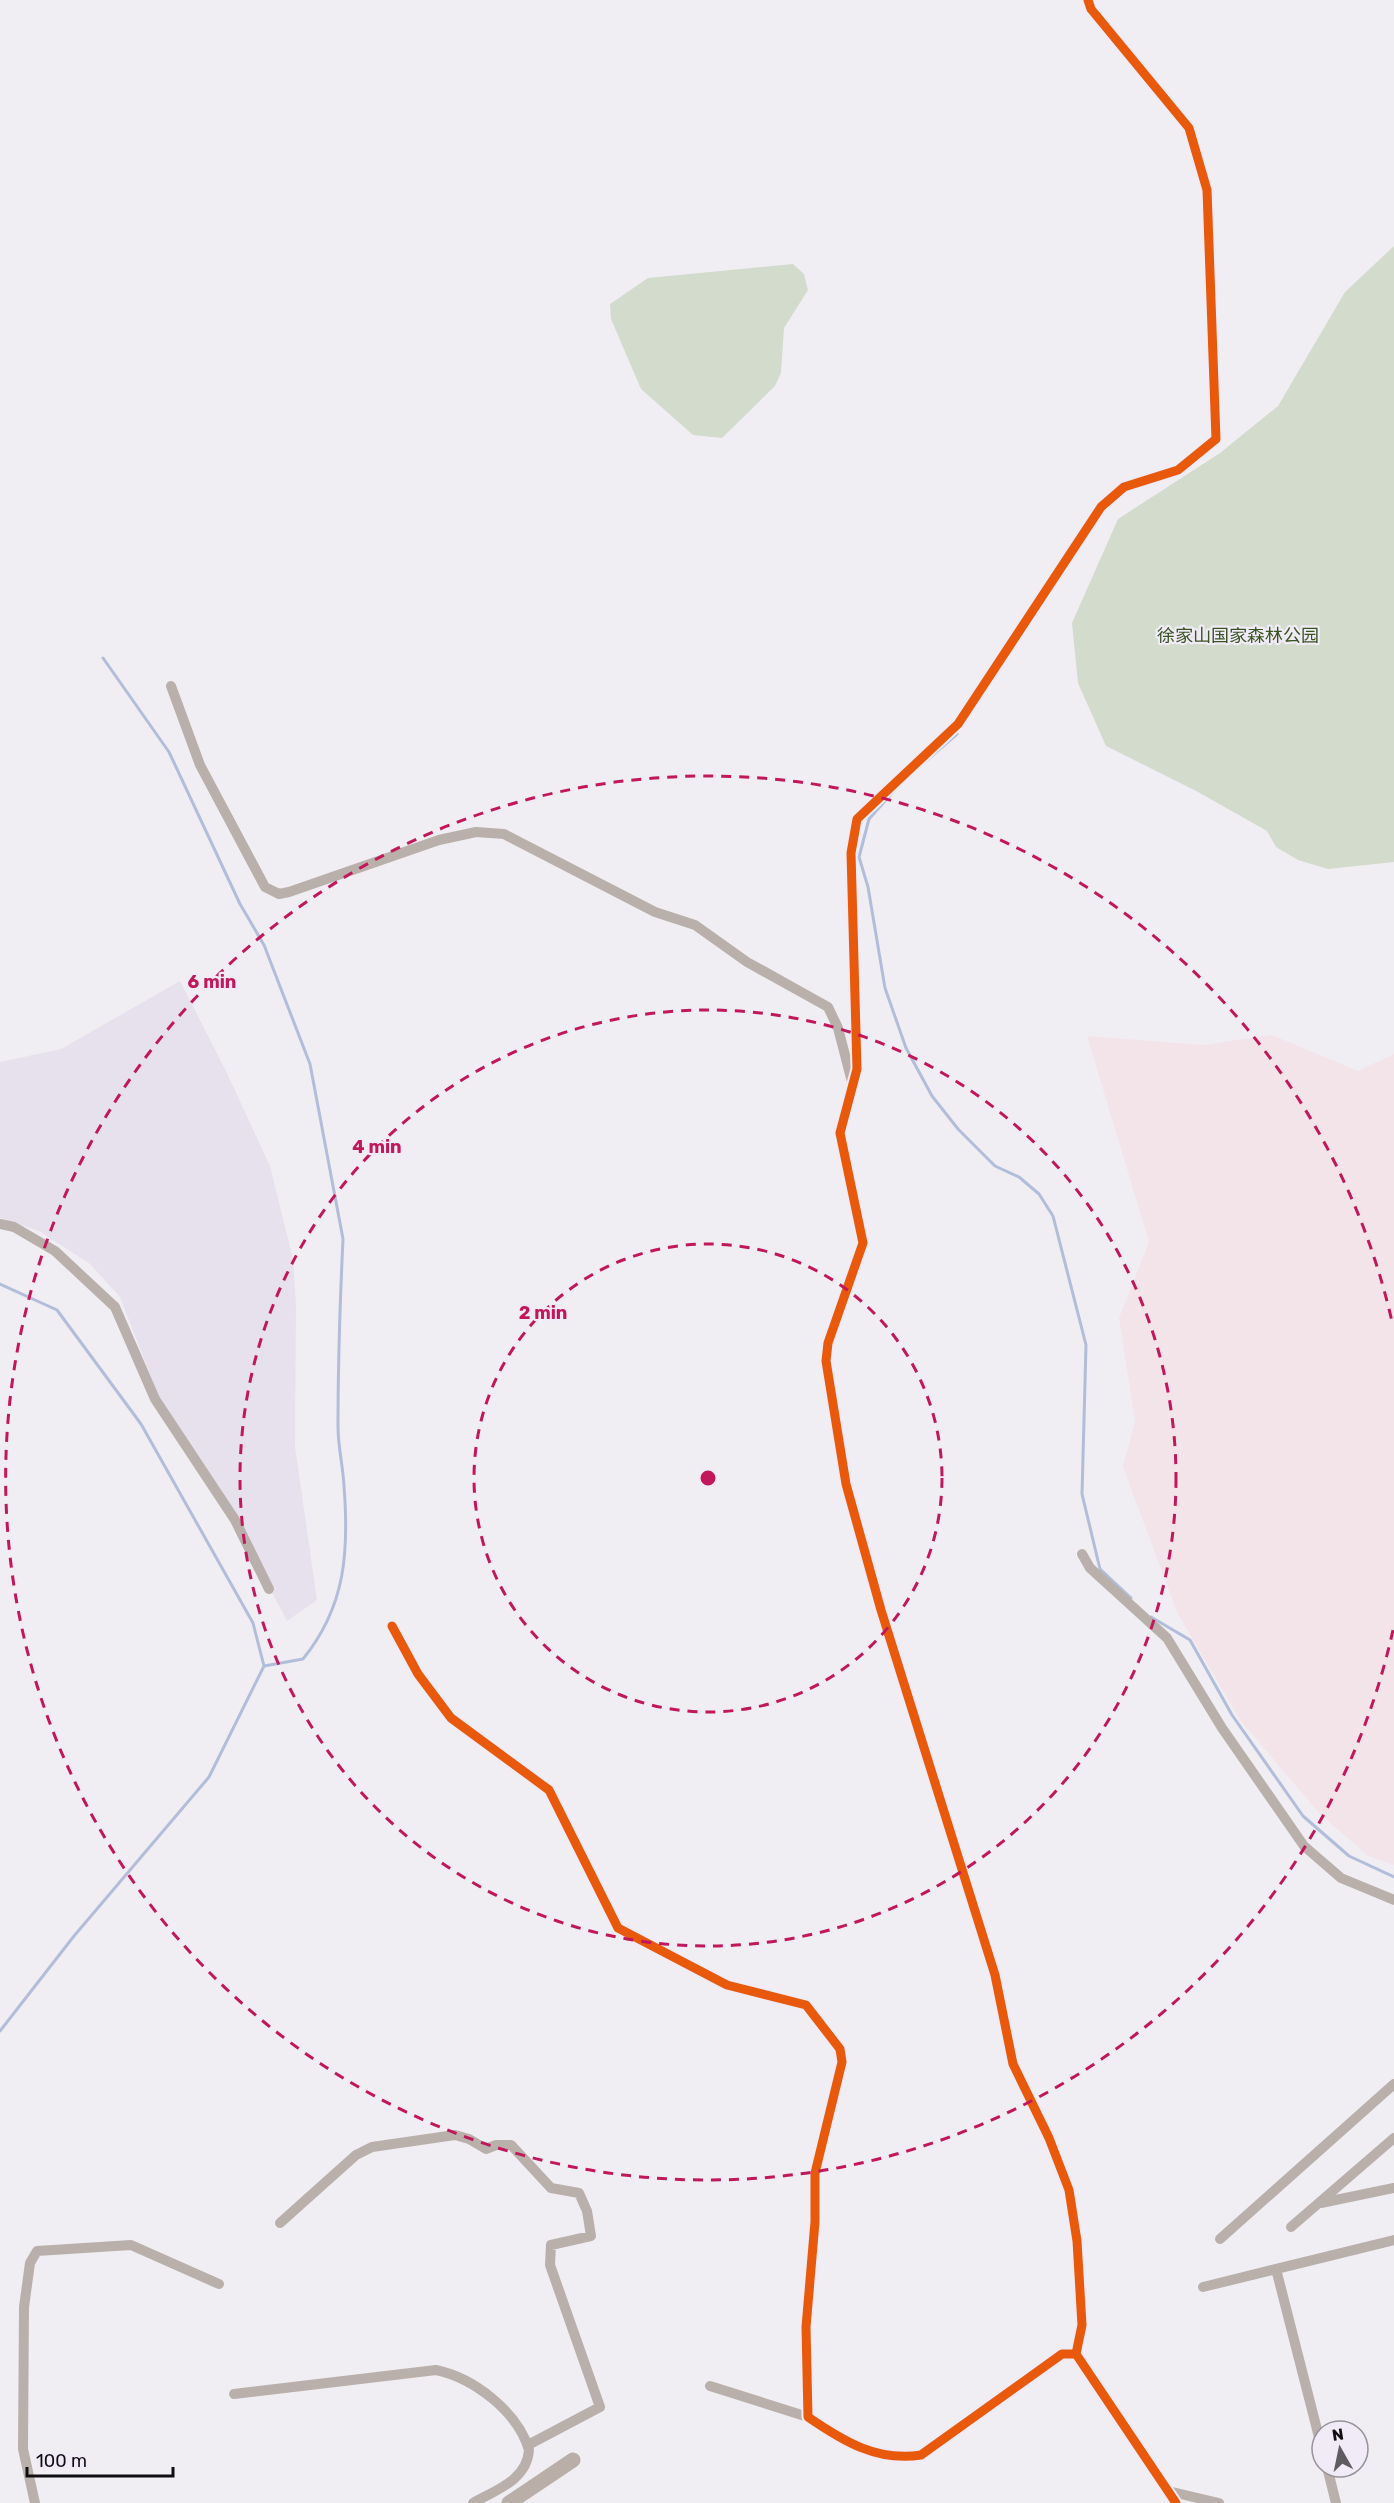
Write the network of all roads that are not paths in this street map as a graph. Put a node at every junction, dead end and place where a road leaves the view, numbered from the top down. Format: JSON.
{"nodes":[{"id":1,"x":1089,"y":0,"type":"edge"},
{"id":2,"x":171,"y":686,"type":"dead end"},
{"id":3,"x":853,"y":1084,"type":"junction"},
{"id":4,"x":0,"y":1224,"type":"edge"},
{"id":5,"x":1082,"y":1554,"type":"dead end"},
{"id":6,"x":268,"y":1589,"type":"dead end"},
{"id":7,"x":392,"y":1626,"type":"dead end"},
{"id":8,"x":1394,"y":1900,"type":"edge"},
{"id":9,"x":1394,"y":2084,"type":"edge"},
{"id":10,"x":1394,"y":2138,"type":"edge"},
{"id":11,"x":1394,"y":2188,"type":"edge"},
{"id":12,"x":1319,"y":2203,"type":"junction"},
{"id":13,"x":280,"y":2223,"type":"dead end"},
{"id":14,"x":1291,"y":2227,"type":"dead end"},
{"id":15,"x":1220,"y":2239,"type":"dead end"},
{"id":16,"x":1394,"y":2240,"type":"edge"},
{"id":17,"x":1276,"y":2269,"type":"junction"},
{"id":18,"x":219,"y":2284,"type":"dead end"},
{"id":19,"x":1203,"y":2287,"type":"dead end"},
{"id":20,"x":1077,"y":2354,"type":"junction"},
{"id":21,"x":710,"y":2385,"type":"dead end"},
{"id":22,"x":234,"y":2394,"type":"dead end"},
{"id":23,"x":808,"y":2417,"type":"junction"},
{"id":24,"x":1314,"y":2419,"type":"edge"},
{"id":25,"x":528,"y":2445,"type":"junction"},
{"id":26,"x":573,"y":2460,"type":"dead end"},
{"id":27,"x":1330,"y":2479,"type":"edge"},
{"id":28,"x":1168,"y":2491,"type":"junction"},
{"id":29,"x":35,"y":2503,"type":"edge"},
{"id":30,"x":472,"y":2503,"type":"edge"},
{"id":31,"x":509,"y":2503,"type":"edge"},
{"id":32,"x":1176,"y":2503,"type":"edge"},
{"id":33,"x":1219,"y":2503,"type":"edge"},
{"id":34,"x":1336,"y":2503,"type":"edge"}],
"edges":[{"from":1,"to":3,"type":"street"},
{"from":2,"to":3,"type":"street"},
{"from":3,"to":20,"type":"street"},
{"from":4,"to":6,"type":"street"},
{"from":5,"to":8,"type":"street"},
{"from":7,"to":23,"type":"street"},
{"from":9,"to":15,"type":"street"},
{"from":10,"to":12,"type":"street"},
{"from":11,"to":12,"type":"street"},
{"from":12,"to":14,"type":"street"},
{"from":13,"to":25,"type":"street"},
{"from":16,"to":17,"type":"street"},
{"from":17,"to":19,"type":"street"},
{"from":17,"to":24,"type":"street"},
{"from":18,"to":29,"type":"street"},
{"from":20,"to":23,"type":"street"},
{"from":20,"to":28,"type":"street"},
{"from":21,"to":23,"type":"street"},
{"from":22,"to":25,"type":"street"},
{"from":25,"to":30,"type":"street"},
{"from":26,"to":31,"type":"street"},
{"from":27,"to":34,"type":"street"},
{"from":28,"to":32,"type":"street"},
{"from":28,"to":33,"type":"street"}]}
